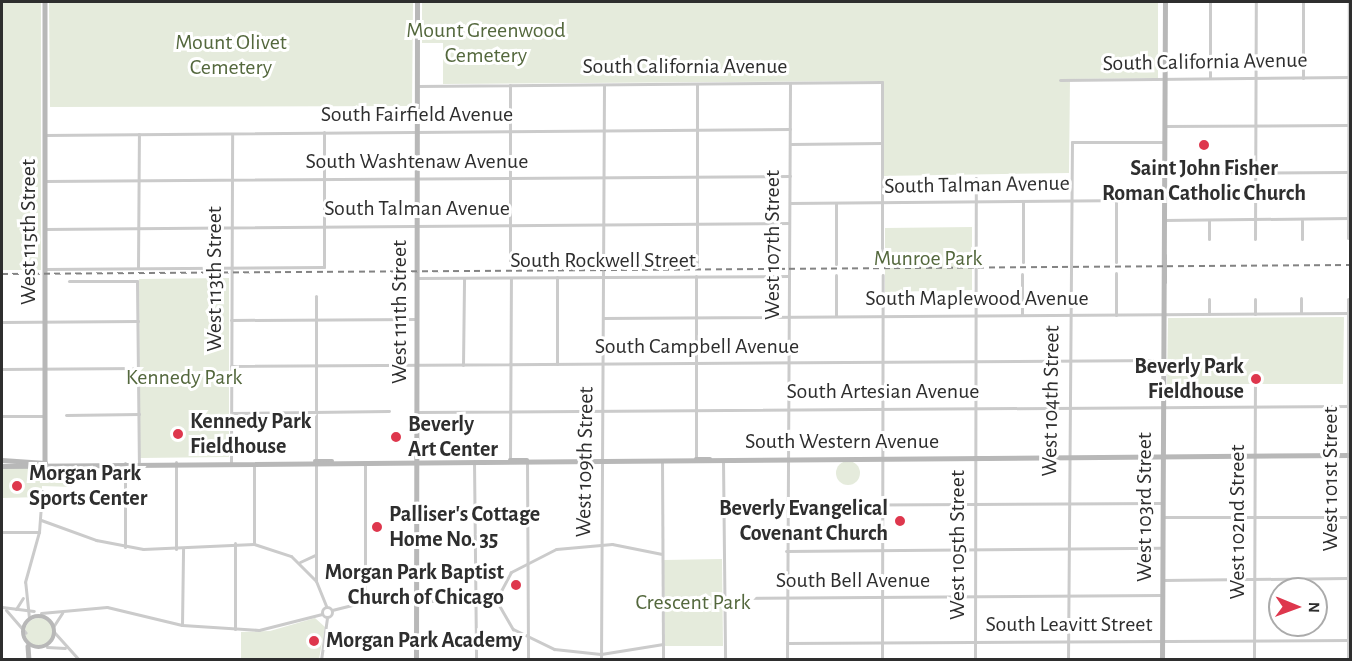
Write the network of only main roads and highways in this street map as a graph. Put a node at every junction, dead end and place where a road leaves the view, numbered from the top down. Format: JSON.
{"nodes":[{"id":1,"x":45,"y":2,"type":"edge"},
{"id":2,"x":417,"y":2,"type":"edge"},
{"id":3,"x":1165,"y":2,"type":"edge"},
{"id":4,"x":1348,"y":455,"type":"edge"},
{"id":5,"x":1161,"y":456,"type":"junction"},
{"id":6,"x":2,"y":460,"type":"edge"},
{"id":7,"x":416,"y":461,"type":"junction"},
{"id":8,"x":45,"y":463,"type":"junction"},
{"id":9,"x":2,"y":466,"type":"edge"},
{"id":10,"x":28,"y":646,"type":"junction"},
{"id":11,"x":40,"y":650,"type":"junction"},
{"id":12,"x":29,"y":660,"type":"edge"},
{"id":13,"x":416,"y":660,"type":"edge"},
{"id":14,"x":1162,"y":660,"type":"edge"}],
"edges":[{"from":1,"to":8,"type":"main road","name":"West 115th Street"},
{"from":2,"to":7,"type":"main road","name":"West 111th Street"},
{"from":3,"to":5,"type":"main road","name":"West 103rd Street"},
{"from":4,"to":5,"type":"main road","name":"South Western Avenue"},
{"from":5,"to":7,"type":"main road","name":"South Western Avenue"},
{"from":5,"to":14,"type":"main road","name":"West 103rd Street"},
{"from":6,"to":8,"type":"main road","name":"South Western Avenue"},
{"from":7,"to":8,"type":"main road","name":"South Western Avenue"},
{"from":7,"to":13,"type":"main road","name":"West 111th Street"},
{"from":8,"to":9,"type":"main road","name":"South Western Avenue"},
{"from":10,"to":11,"type":"main road"},
{"from":10,"to":11,"type":"main road"},
{"from":10,"to":12,"type":"main road"},
{"from":11,"to":12,"type":"main road"}]}
